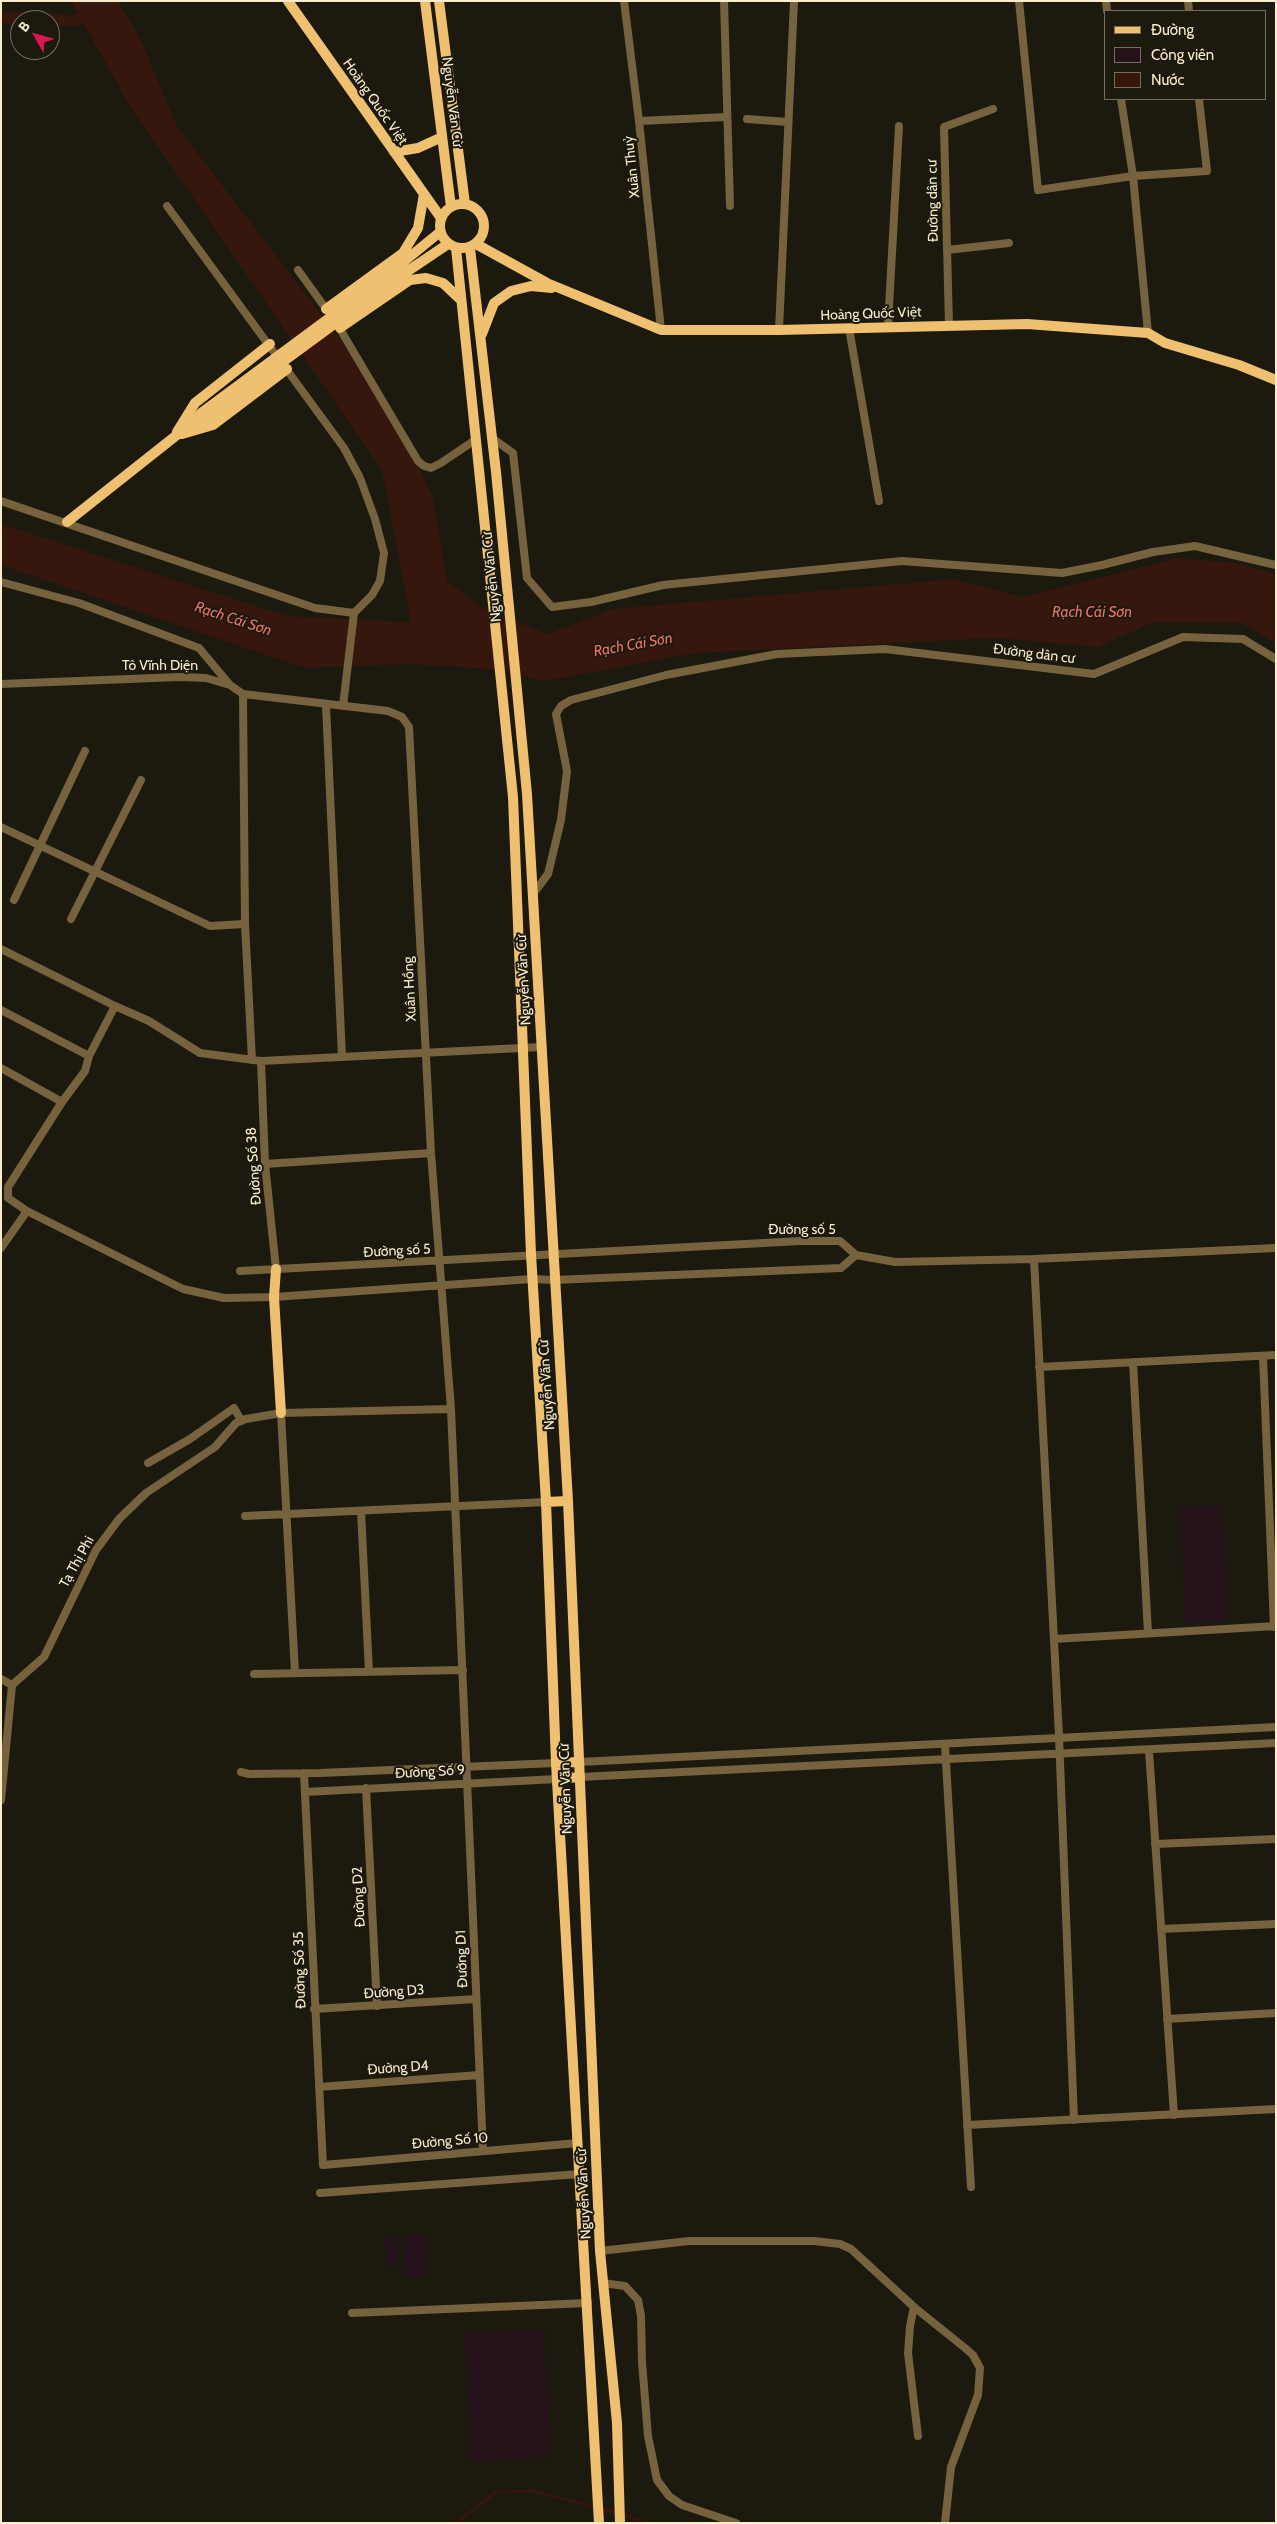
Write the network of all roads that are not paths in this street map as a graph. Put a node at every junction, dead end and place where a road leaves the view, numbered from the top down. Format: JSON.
{"nodes":[{"id":1,"x":288,"y":1,"type":"edge"},
{"id":2,"x":425,"y":1,"type":"edge"},
{"id":3,"x":439,"y":1,"type":"edge"},
{"id":4,"x":624,"y":1,"type":"edge"},
{"id":5,"x":724,"y":1,"type":"edge"},
{"id":6,"x":794,"y":1,"type":"edge"},
{"id":7,"x":1019,"y":1,"type":"edge"},
{"id":8,"x":1121,"y":100,"type":"edge"},
{"id":9,"x":1199,"y":100,"type":"edge"},
{"id":10,"x":993,"y":110,"type":"dead end"},
{"id":11,"x":727,"y":117,"type":"junction"},
{"id":12,"x":747,"y":119,"type":"dead end"},
{"id":13,"x":639,"y":121,"type":"junction"},
{"id":14,"x":788,"y":122,"type":"junction"},
{"id":15,"x":899,"y":126,"type":"dead end"},
{"id":16,"x":442,"y":137,"type":"junction"},
{"id":17,"x":394,"y":152,"type":"junction"},
{"id":18,"x":1133,"y":176,"type":"junction"},
{"id":19,"x":424,"y":194,"type":"junction"},
{"id":20,"x":465,"y":204,"type":"junction"},
{"id":21,"x":167,"y":206,"type":"dead end"},
{"id":22,"x":451,"y":206,"type":"junction"},
{"id":23,"x":730,"y":206,"type":"dead end"},
{"id":24,"x":441,"y":218,"type":"junction"},
{"id":25,"x":440,"y":232,"type":"junction"},
{"id":26,"x":1009,"y":244,"type":"dead end"},
{"id":27,"x":452,"y":246,"type":"junction"},
{"id":28,"x":473,"y":246,"type":"junction"},
{"id":29,"x":947,"y":250,"type":"junction"},
{"id":30,"x":298,"y":270,"type":"dead end"},
{"id":31,"x":391,"y":277,"type":"junction"},
{"id":32,"x":561,"y":289,"type":"junction"},
{"id":33,"x":461,"y":300,"type":"junction"},
{"id":34,"x":326,"y":308,"type":"junction"},
{"id":35,"x":888,"y":326,"type":"junction"},
{"id":36,"x":948,"y":326,"type":"junction"},
{"id":37,"x":340,"y":328,"type":"junction"},
{"id":38,"x":849,"y":328,"type":"junction"},
{"id":39,"x":661,"y":330,"type":"junction"},
{"id":40,"x":779,"y":330,"type":"junction"},
{"id":41,"x":1148,"y":333,"type":"junction"},
{"id":42,"x":480,"y":340,"type":"junction"},
{"id":43,"x":270,"y":344,"type":"junction"},
{"id":44,"x":287,"y":369,"type":"junction"},
{"id":45,"x":1276,"y":380,"type":"edge"},
{"id":46,"x":174,"y":437,"type":"junction"},
{"id":47,"x":492,"y":438,"type":"junction"},
{"id":48,"x":475,"y":440,"type":"junction"},
{"id":49,"x":1,"y":501,"type":"edge"},
{"id":50,"x":879,"y":501,"type":"dead end"},
{"id":51,"x":67,"y":522,"type":"junction"},
{"id":52,"x":1276,"y":565,"type":"edge"},
{"id":53,"x":2,"y":582,"type":"edge"},
{"id":54,"x":354,"y":613,"type":"junction"},
{"id":55,"x":1276,"y":659,"type":"edge"},
{"id":56,"x":1,"y":684,"type":"edge"},
{"id":57,"x":230,"y":685,"type":"junction"},
{"id":58,"x":243,"y":694,"type":"junction"},
{"id":59,"x":326,"y":705,"type":"junction"},
{"id":60,"x":343,"y":706,"type":"junction"},
{"id":61,"x":402,"y":717,"type":"joint"},
{"id":62,"x":85,"y":751,"type":"dead end"},
{"id":63,"x":140,"y":780,"type":"dead end"},
{"id":64,"x":1,"y":826,"type":"edge"},
{"id":65,"x":41,"y":846,"type":"junction"},
{"id":66,"x":93,"y":872,"type":"junction"},
{"id":67,"x":533,"y":894,"type":"junction"},
{"id":68,"x":14,"y":900,"type":"dead end"},
{"id":69,"x":71,"y":919,"type":"dead end"},
{"id":70,"x":245,"y":924,"type":"junction"},
{"id":71,"x":1,"y":949,"type":"edge"},
{"id":72,"x":115,"y":1006,"type":"junction"},
{"id":73,"x":1,"y":1010,"type":"edge"},
{"id":74,"x":541,"y":1047,"type":"junction"},
{"id":75,"x":524,"y":1048,"type":"junction"},
{"id":76,"x":426,"y":1052,"type":"junction"},
{"id":77,"x":89,"y":1056,"type":"junction"},
{"id":78,"x":342,"y":1057,"type":"junction"},
{"id":79,"x":252,"y":1060,"type":"junction"},
{"id":80,"x":261,"y":1062,"type":"junction"},
{"id":81,"x":1,"y":1068,"type":"edge"},
{"id":82,"x":62,"y":1102,"type":"junction"},
{"id":83,"x":431,"y":1153,"type":"junction"},
{"id":84,"x":265,"y":1164,"type":"junction"},
{"id":85,"x":27,"y":1211,"type":"junction"},
{"id":86,"x":1,"y":1248,"type":"edge"},
{"id":87,"x":1276,"y":1248,"type":"edge"},
{"id":88,"x":531,"y":1254,"type":"junction"},
{"id":89,"x":553,"y":1254,"type":"junction"},
{"id":90,"x":856,"y":1255,"type":"junction"},
{"id":91,"x":1034,"y":1259,"type":"junction"},
{"id":92,"x":441,"y":1261,"type":"junction"},
{"id":93,"x":276,"y":1269,"type":"junction"},
{"id":94,"x":240,"y":1271,"type":"dead end"},
{"id":95,"x":532,"y":1279,"type":"junction"},
{"id":96,"x":554,"y":1280,"type":"junction"},
{"id":97,"x":443,"y":1286,"type":"junction"},
{"id":98,"x":274,"y":1297,"type":"junction"},
{"id":99,"x":1276,"y":1355,"type":"edge"},
{"id":100,"x":1263,"y":1356,"type":"junction"},
{"id":101,"x":1133,"y":1362,"type":"junction"},
{"id":102,"x":1039,"y":1367,"type":"junction"},
{"id":103,"x":451,"y":1409,"type":"junction"},
{"id":104,"x":280,"y":1413,"type":"junction"},
{"id":105,"x":241,"y":1420,"type":"junction"},
{"id":106,"x":148,"y":1463,"type":"dead end"},
{"id":107,"x":568,"y":1501,"type":"junction"},
{"id":108,"x":546,"y":1502,"type":"junction"},
{"id":109,"x":455,"y":1506,"type":"junction"},
{"id":110,"x":361,"y":1511,"type":"junction"},
{"id":111,"x":286,"y":1514,"type":"junction"},
{"id":112,"x":245,"y":1516,"type":"dead end"},
{"id":113,"x":1275,"y":1626,"type":"edge"},
{"id":114,"x":1148,"y":1633,"type":"junction"},
{"id":115,"x":1054,"y":1639,"type":"junction"},
{"id":116,"x":463,"y":1670,"type":"junction"},
{"id":117,"x":369,"y":1672,"type":"junction"},
{"id":118,"x":295,"y":1673,"type":"junction"},
{"id":119,"x":254,"y":1674,"type":"dead end"},
{"id":120,"x":1,"y":1679,"type":"edge"},
{"id":121,"x":12,"y":1685,"type":"junction"},
{"id":122,"x":1276,"y":1727,"type":"edge"},
{"id":123,"x":1059,"y":1736,"type":"junction"},
{"id":124,"x":1276,"y":1743,"type":"edge"},
{"id":125,"x":945,"y":1744,"type":"junction"},
{"id":126,"x":1149,"y":1751,"type":"junction"},
{"id":127,"x":1060,"y":1754,"type":"junction"},
{"id":128,"x":946,"y":1759,"type":"junction"},
{"id":129,"x":579,"y":1762,"type":"junction"},
{"id":130,"x":556,"y":1763,"type":"junction"},
{"id":131,"x":468,"y":1766,"type":"junction"},
{"id":132,"x":241,"y":1772,"type":"dead end"},
{"id":133,"x":304,"y":1773,"type":"junction"},
{"id":134,"x":557,"y":1778,"type":"junction"},
{"id":135,"x":580,"y":1778,"type":"junction"},
{"id":136,"x":469,"y":1783,"type":"junction"},
{"id":137,"x":366,"y":1788,"type":"junction"},
{"id":138,"x":305,"y":1792,"type":"junction"},
{"id":139,"x":1,"y":1800,"type":"edge"},
{"id":140,"x":1276,"y":1839,"type":"edge"},
{"id":141,"x":1155,"y":1844,"type":"junction"},
{"id":142,"x":1276,"y":1924,"type":"edge"},
{"id":143,"x":1161,"y":1930,"type":"junction"},
{"id":144,"x":476,"y":1999,"type":"junction"},
{"id":145,"x":377,"y":2006,"type":"junction"},
{"id":146,"x":314,"y":2010,"type":"junction"},
{"id":147,"x":1276,"y":2013,"type":"edge"},
{"id":148,"x":1167,"y":2019,"type":"junction"},
{"id":149,"x":479,"y":2075,"type":"junction"},
{"id":150,"x":319,"y":2087,"type":"junction"},
{"id":151,"x":1276,"y":2109,"type":"edge"},
{"id":152,"x":1174,"y":2114,"type":"junction"},
{"id":153,"x":1074,"y":2120,"type":"junction"},
{"id":154,"x":967,"y":2125,"type":"junction"},
{"id":155,"x":596,"y":2142,"type":"junction"},
{"id":156,"x":578,"y":2143,"type":"junction"},
{"id":157,"x":483,"y":2151,"type":"junction"},
{"id":158,"x":323,"y":2165,"type":"joint"},
{"id":159,"x":580,"y":2174,"type":"junction"},
{"id":160,"x":971,"y":2187,"type":"dead end"},
{"id":161,"x":320,"y":2193,"type":"dead end"},
{"id":162,"x":600,"y":2251,"type":"junction"},
{"id":163,"x":603,"y":2283,"type":"junction"},
{"id":164,"x":588,"y":2303,"type":"junction"},
{"id":165,"x":914,"y":2307,"type":"junction"},
{"id":166,"x":352,"y":2313,"type":"dead end"},
{"id":167,"x":918,"y":2436,"type":"dead end"},
{"id":168,"x":599,"y":2523,"type":"edge"},
{"id":169,"x":620,"y":2523,"type":"edge"},
{"id":170,"x":736,"y":2523,"type":"edge"},
{"id":171,"x":945,"y":2523,"type":"edge"}],
"edges":[{"from":1,"to":17,"type":"main road","name":"Hoàng Quốc Việt"},
{"from":2,"to":16,"type":"main road","name":"Nguyễn Văn Cừ"},
{"from":3,"to":20,"type":"main road","name":"Nguyễn Văn Cừ"},
{"from":4,"to":13,"type":"street","name":"Xuân Thuỷ"},
{"from":5,"to":11,"type":"street"},
{"from":6,"to":14,"type":"street"},
{"from":7,"to":18,"type":"street"},
{"from":8,"to":18,"type":"street"},
{"from":9,"to":18,"type":"street"},
{"from":10,"to":29,"type":"street","name":"Đường dân cư"},
{"from":11,"to":13,"type":"street"},
{"from":11,"to":23,"type":"street"},
{"from":12,"to":14,"type":"street"},
{"from":13,"to":39,"type":"street","name":"Xuân Thuỷ"},
{"from":14,"to":40,"type":"street"},
{"from":15,"to":35,"type":"street"},
{"from":16,"to":17,"type":"main road"},
{"from":16,"to":22,"type":"main road","name":"Nguyễn Văn Cừ"},
{"from":17,"to":19,"type":"main road","name":"Hoàng Quốc Việt"},
{"from":18,"to":41,"type":"street"},
{"from":19,"to":24,"type":"main road","name":"Hoàng Quốc Việt"},
{"from":19,"to":34,"type":"main road"},
{"from":20,"to":22,"type":"main road"},
{"from":20,"to":28,"type":"main road"},
{"from":21,"to":43,"type":"street"},
{"from":22,"to":24,"type":"main road"},
{"from":24,"to":25,"type":"main road"},
{"from":25,"to":27,"type":"main road"},
{"from":25,"to":31,"type":"main road"},
{"from":26,"to":29,"type":"street"},
{"from":27,"to":28,"type":"main road"},
{"from":27,"to":31,"type":"main road"},
{"from":27,"to":33,"type":"main road","name":"Nguyễn Văn Cừ"},
{"from":28,"to":32,"type":"main road","name":"Hoàng Quốc Việt"},
{"from":28,"to":42,"type":"main road","name":"Nguyễn Văn Cừ"},
{"from":29,"to":36,"type":"street","name":"Đường dân cư"},
{"from":30,"to":34,"type":"street"},
{"from":31,"to":46,"type":"main road","bridge":true},
{"from":32,"to":39,"type":"main road","name":"Hoàng Quốc Việt"},
{"from":32,"to":42,"type":"main road"},
{"from":33,"to":37,"type":"main road"},
{"from":33,"to":48,"type":"main road","name":"Nguyễn Văn Cừ"},
{"from":34,"to":37,"type":"street"},
{"from":35,"to":36,"type":"main road","name":"Hoàng Quốc Việt"},
{"from":35,"to":38,"type":"main road","name":"Hoàng Quốc Việt"},
{"from":36,"to":41,"type":"main road","name":"Hoàng Quốc Việt"},
{"from":37,"to":48,"type":"street"},
{"from":38,"to":40,"type":"main road","name":"Hoàng Quốc Việt"},
{"from":38,"to":50,"type":"street"},
{"from":39,"to":40,"type":"main road","name":"Hoàng Quốc Việt"},
{"from":41,"to":45,"type":"main road","name":"Hoàng Quốc Việt"},
{"from":42,"to":47,"type":"main road","name":"Nguyễn Văn Cừ"},
{"from":43,"to":44,"type":"street"},
{"from":43,"to":46,"type":"main road"},
{"from":44,"to":46,"type":"main road"},
{"from":44,"to":54,"type":"street"},
{"from":46,"to":51,"type":"main road"},
{"from":47,"to":52,"type":"street"},
{"from":47,"to":67,"type":"main road","name":"Nguyễn Văn Cừ"},
{"from":48,"to":75,"type":"main road","name":"Nguyễn Văn Cừ"},
{"from":49,"to":51,"type":"street"},
{"from":51,"to":54,"type":"street"},
{"from":53,"to":57,"type":"street"},
{"from":54,"to":60,"type":"street"},
{"from":55,"to":67,"type":"street","name":"Đường dân cư"},
{"from":56,"to":57,"type":"street","name":"Tô Vĩnh Diện"},
{"from":57,"to":58,"type":"street","name":"Tô Vĩnh Diện"},
{"from":58,"to":59,"type":"street","name":"Tô Vĩnh Diện"},
{"from":58,"to":70,"type":"street"},
{"from":59,"to":60,"type":"street","name":"Tô Vĩnh Diện"},
{"from":59,"to":78,"type":"street"},
{"from":60,"to":61,"type":"street","name":"Tô Vĩnh Diện"},
{"from":61,"to":76,"type":"street","name":"Xuân Hồng"},
{"from":62,"to":65,"type":"street"},
{"from":63,"to":66,"type":"street"},
{"from":64,"to":65,"type":"street"},
{"from":65,"to":66,"type":"street"},
{"from":65,"to":68,"type":"street"},
{"from":66,"to":69,"type":"street"},
{"from":66,"to":70,"type":"street"},
{"from":67,"to":74,"type":"main road","name":"Nguyễn Văn Cừ"},
{"from":70,"to":79,"type":"street"},
{"from":71,"to":72,"type":"street"},
{"from":72,"to":77,"type":"street"},
{"from":72,"to":79,"type":"street"},
{"from":73,"to":77,"type":"street"},
{"from":74,"to":75,"type":"street"},
{"from":74,"to":89,"type":"main road","name":"Nguyễn Văn Cừ"},
{"from":75,"to":76,"type":"street"},
{"from":75,"to":88,"type":"main road","name":"Nguyễn Văn Cừ"},
{"from":76,"to":78,"type":"street"},
{"from":76,"to":83,"type":"street","name":"Xuân Hồng"},
{"from":77,"to":82,"type":"street"},
{"from":78,"to":80,"type":"street"},
{"from":79,"to":80,"type":"street"},
{"from":80,"to":84,"type":"street","name":"Đường Số 38"},
{"from":81,"to":82,"type":"street"},
{"from":82,"to":85,"type":"street"},
{"from":83,"to":84,"type":"street"},
{"from":83,"to":92,"type":"street","name":"Xuân Hồng"},
{"from":84,"to":93,"type":"street","name":"Đường Số 38"},
{"from":85,"to":86,"type":"street"},
{"from":85,"to":98,"type":"street"},
{"from":87,"to":91,"type":"street"},
{"from":88,"to":89,"type":"street","name":"Đường số 5"},
{"from":88,"to":92,"type":"street","name":"Đường số 5"},
{"from":88,"to":95,"type":"main road","name":"Nguyễn Văn Cừ"},
{"from":89,"to":90,"type":"street","name":"Đường số 5"},
{"from":89,"to":96,"type":"main road","name":"Nguyễn Văn Cừ"},
{"from":90,"to":91,"type":"street"},
{"from":90,"to":96,"type":"street"},
{"from":91,"to":102,"type":"street"},
{"from":92,"to":93,"type":"street","name":"Đường số 5"},
{"from":92,"to":97,"type":"street","name":"Xuân Hồng"},
{"from":93,"to":94,"type":"street","name":"Đường số 5"},
{"from":93,"to":98,"type":"main road"},
{"from":95,"to":96,"type":"street"},
{"from":95,"to":97,"type":"street"},
{"from":95,"to":108,"type":"main road","name":"Nguyễn Văn Cừ"},
{"from":96,"to":107,"type":"main road","name":"Nguyễn Văn Cừ"},
{"from":97,"to":98,"type":"street"},
{"from":97,"to":103,"type":"street","name":"Xuân Hồng"},
{"from":98,"to":104,"type":"main road"},
{"from":99,"to":100,"type":"street"},
{"from":100,"to":101,"type":"street"},
{"from":100,"to":113,"type":"street"},
{"from":101,"to":102,"type":"street"},
{"from":101,"to":114,"type":"street"},
{"from":102,"to":115,"type":"street"},
{"from":103,"to":104,"type":"street"},
{"from":103,"to":109,"type":"street","name":"Xuân Hồng"},
{"from":104,"to":105,"type":"street"},
{"from":104,"to":111,"type":"street"},
{"from":105,"to":106,"type":"street"},
{"from":105,"to":121,"type":"street","name":"Tạ Thị Phi"},
{"from":107,"to":108,"type":"main road"},
{"from":107,"to":129,"type":"main road","name":"Nguyễn Văn Cừ"},
{"from":108,"to":109,"type":"street"},
{"from":108,"to":130,"type":"main road","name":"Nguyễn Văn Cừ"},
{"from":109,"to":110,"type":"street"},
{"from":109,"to":116,"type":"street","name":"Đường D1"},
{"from":110,"to":111,"type":"street"},
{"from":110,"to":117,"type":"street"},
{"from":111,"to":112,"type":"street"},
{"from":111,"to":118,"type":"street"},
{"from":113,"to":114,"type":"street"},
{"from":114,"to":115,"type":"street"},
{"from":115,"to":123,"type":"street"},
{"from":116,"to":117,"type":"street"},
{"from":116,"to":131,"type":"street","name":"Đường D1"},
{"from":117,"to":118,"type":"street"},
{"from":118,"to":119,"type":"street"},
{"from":120,"to":121,"type":"street"},
{"from":121,"to":139,"type":"street"},
{"from":122,"to":123,"type":"street"},
{"from":123,"to":125,"type":"street"},
{"from":123,"to":127,"type":"street"},
{"from":124,"to":126,"type":"street"},
{"from":125,"to":128,"type":"street"},
{"from":125,"to":129,"type":"street"},
{"from":126,"to":127,"type":"street"},
{"from":126,"to":141,"type":"street"},
{"from":127,"to":128,"type":"street"},
{"from":127,"to":153,"type":"street"},
{"from":128,"to":135,"type":"street"},
{"from":128,"to":154,"type":"street"},
{"from":129,"to":130,"type":"main road"},
{"from":129,"to":135,"type":"main road","name":"Nguyễn Văn Cừ"},
{"from":130,"to":131,"type":"street"},
{"from":130,"to":134,"type":"main road","name":"Nguyễn Văn Cừ"},
{"from":131,"to":133,"type":"street"},
{"from":131,"to":136,"type":"street","name":"Đường D1"},
{"from":132,"to":133,"type":"street"},
{"from":133,"to":138,"type":"street","name":"Đường Số 35"},
{"from":134,"to":135,"type":"main road"},
{"from":134,"to":136,"type":"street","name":"Đường Số 9"},
{"from":134,"to":156,"type":"main road","name":"Nguyễn Văn Cừ"},
{"from":135,"to":155,"type":"main road","name":"Nguyễn Văn Cừ"},
{"from":136,"to":137,"type":"street","name":"Đường Số 9"},
{"from":136,"to":144,"type":"street","name":"Đường D1"},
{"from":137,"to":138,"type":"street","name":"Đường Số 9"},
{"from":137,"to":145,"type":"street","name":"Đường D2"},
{"from":138,"to":146,"type":"street","name":"Đường Số 35"},
{"from":140,"to":141,"type":"street"},
{"from":141,"to":143,"type":"street"},
{"from":142,"to":143,"type":"street"},
{"from":143,"to":148,"type":"street"},
{"from":144,"to":145,"type":"street","name":"Đường D3"},
{"from":144,"to":149,"type":"street","name":"Đường D1"},
{"from":145,"to":146,"type":"street","name":"Đường D3"},
{"from":146,"to":150,"type":"street","name":"Đường Số 35"},
{"from":147,"to":148,"type":"street"},
{"from":148,"to":152,"type":"street"},
{"from":149,"to":150,"type":"street","name":"Đường D4"},
{"from":149,"to":157,"type":"street","name":"Đường D1"},
{"from":150,"to":158,"type":"street","name":"Đường Số 35"},
{"from":151,"to":152,"type":"street"},
{"from":152,"to":153,"type":"street"},
{"from":153,"to":154,"type":"street"},
{"from":154,"to":160,"type":"street"},
{"from":155,"to":156,"type":"main road"},
{"from":155,"to":162,"type":"main road","name":"Nguyễn Văn Cừ"},
{"from":156,"to":157,"type":"street","name":"Đường Số 10"},
{"from":156,"to":159,"type":"main road","name":"Nguyễn Văn Cừ"},
{"from":157,"to":158,"type":"street","name":"Đường Số 10"},
{"from":159,"to":161,"type":"street"},
{"from":159,"to":164,"type":"main road","name":"Nguyễn Văn Cừ"},
{"from":162,"to":163,"type":"main road","name":"Nguyễn Văn Cừ"},
{"from":162,"to":165,"type":"street"},
{"from":163,"to":169,"type":"main road","name":"Nguyễn Văn Cừ"},
{"from":163,"to":170,"type":"street"},
{"from":164,"to":166,"type":"street"},
{"from":164,"to":168,"type":"main road","name":"Nguyễn Văn Cừ"},
{"from":165,"to":167,"type":"street"},
{"from":165,"to":171,"type":"street"}]}
